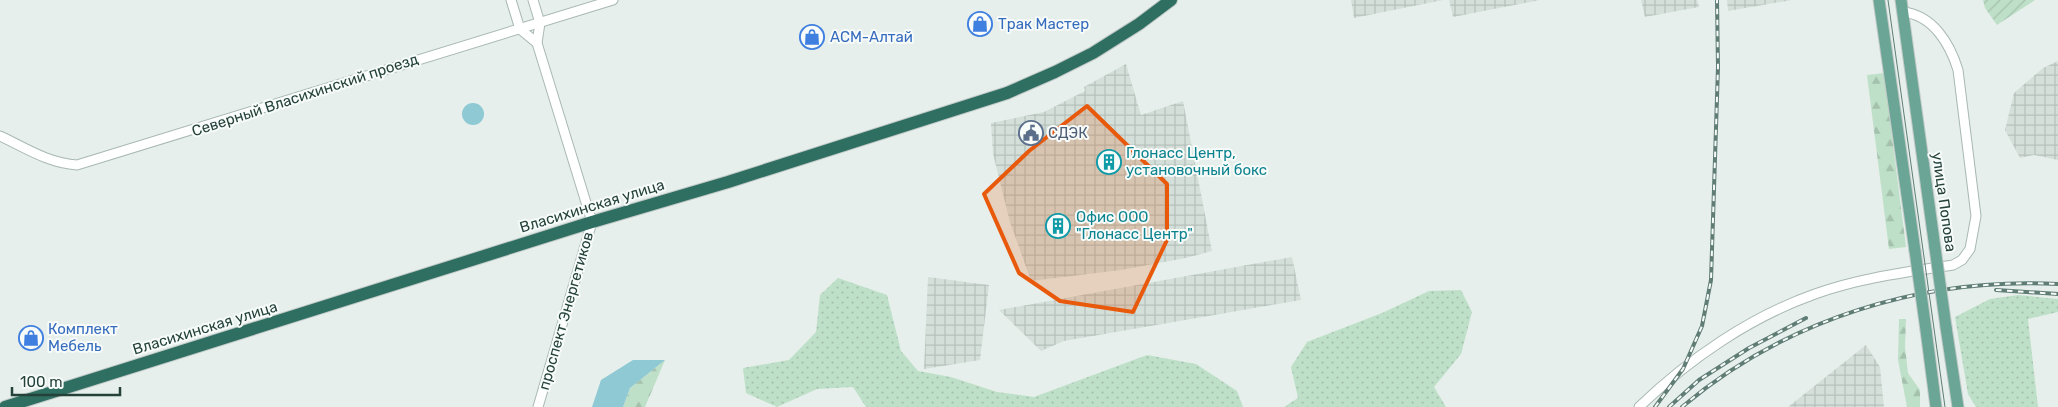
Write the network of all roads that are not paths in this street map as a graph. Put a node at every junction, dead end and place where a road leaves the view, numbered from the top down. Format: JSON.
{"nodes":[{"id":1,"x":511,"y":0,"type":"edge"},
{"id":2,"x":533,"y":0,"type":"edge"},
{"id":3,"x":613,"y":0,"type":"edge"},
{"id":4,"x":1171,"y":0,"type":"edge"},
{"id":5,"x":1879,"y":0,"type":"edge"},
{"id":6,"x":1902,"y":6,"type":"edge"},
{"id":7,"x":540,"y":23,"type":"junction"},
{"id":8,"x":520,"y":29,"type":"junction"},
{"id":9,"x":537,"y":44,"type":"junction"},
{"id":10,"x":0,"y":136,"type":"edge"},
{"id":11,"x":592,"y":222,"type":"junction"},
{"id":12,"x":5,"y":407,"type":"edge"},
{"id":13,"x":538,"y":407,"type":"edge"},
{"id":14,"x":1640,"y":407,"type":"edge"},
{"id":15,"x":1936,"y":407,"type":"edge"},
{"id":16,"x":1958,"y":407,"type":"edge"}],
"edges":[{"from":1,"to":8,"type":"street"},
{"from":2,"to":7,"type":"street"},
{"from":3,"to":7,"type":"street","name":"Северный Власихинский проезд"},
{"from":4,"to":11,"type":"highway","name":"Власихинская улица"},
{"from":5,"to":15,"type":"main road","bridge":true},
{"from":6,"to":14,"type":"street"},
{"from":6,"to":16,"type":"main road","name":"улица Попова","bridge":true},
{"from":7,"to":8,"type":"street","name":"Северный Власихинский проезд"},
{"from":7,"to":9,"type":"street"},
{"from":8,"to":9,"type":"street"},
{"from":8,"to":10,"type":"street","name":"Северный Власихинский проезд"},
{"from":9,"to":11,"type":"street","name":"проспект Энергетиков"},
{"from":11,"to":12,"type":"highway","name":"Власихинская улица"},
{"from":11,"to":13,"type":"street","name":"проспект Энергетиков"}]}
